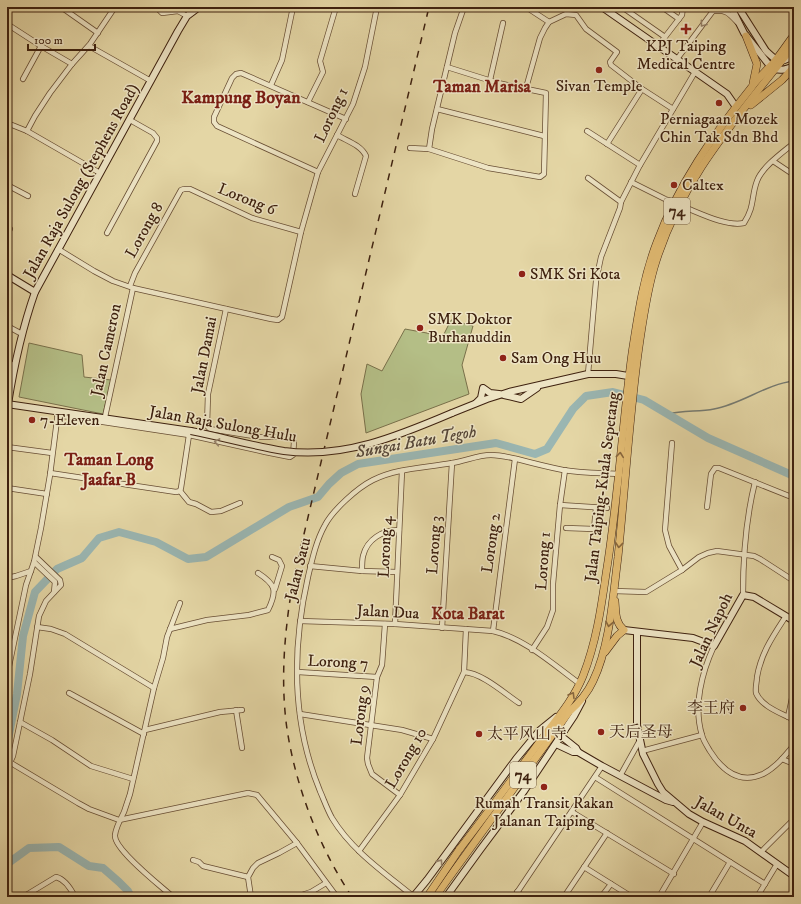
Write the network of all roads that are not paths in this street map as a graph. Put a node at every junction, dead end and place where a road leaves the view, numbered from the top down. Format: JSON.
{"nodes":[{"id":1,"x":61,"y":7,"type":"edge"},
{"id":2,"x":115,"y":7,"type":"edge"},
{"id":3,"x":156,"y":7,"type":"edge"},
{"id":4,"x":199,"y":7,"type":"edge"},
{"id":5,"x":294,"y":7,"type":"edge"},
{"id":6,"x":336,"y":7,"type":"edge"},
{"id":7,"x":377,"y":7,"type":"edge"},
{"id":8,"x":464,"y":7,"type":"edge"},
{"id":9,"x":526,"y":7,"type":"edge"},
{"id":10,"x":602,"y":7,"type":"edge"},
{"id":11,"x":622,"y":7,"type":"edge"},
{"id":12,"x":662,"y":7,"type":"edge"},
{"id":13,"x":682,"y":7,"type":"edge"},
{"id":14,"x":717,"y":7,"type":"edge"},
{"id":15,"x":731,"y":7,"type":"edge"},
{"id":16,"x":738,"y":7,"type":"edge"},
{"id":17,"x":711,"y":9,"type":"edge"},
{"id":18,"x":188,"y":16,"type":"junction"},
{"id":19,"x":679,"y":19,"type":"junction"},
{"id":20,"x":549,"y":22,"type":"junction"},
{"id":21,"x":503,"y":23,"type":"dead end"},
{"id":22,"x":7,"y":24,"type":"edge"},
{"id":23,"x":742,"y":28,"type":"junction"},
{"id":24,"x":98,"y":33,"type":"junction"},
{"id":25,"x":794,"y":35,"type":"edge"},
{"id":26,"x":746,"y":36,"type":"junction"},
{"id":27,"x":665,"y":37,"type":"junction"},
{"id":28,"x":794,"y":45,"type":"edge"},
{"id":29,"x":41,"y":46,"type":"junction"},
{"id":30,"x":89,"y":46,"type":"junction"},
{"id":31,"x":658,"y":46,"type":"junction"},
{"id":32,"x":794,"y":55,"type":"edge"},
{"id":33,"x":677,"y":59,"type":"junction"},
{"id":34,"x":779,"y":61,"type":"junction"},
{"id":35,"x":72,"y":64,"type":"junction"},
{"id":36,"x":448,"y":67,"type":"junction"},
{"id":37,"x":794,"y":67,"type":"edge"},
{"id":38,"x":773,"y":68,"type":"junction"},
{"id":39,"x":695,"y":72,"type":"junction"},
{"id":40,"x":23,"y":78,"type":"dead end"},
{"id":41,"x":490,"y":80,"type":"junction"},
{"id":42,"x":151,"y":81,"type":"junction"},
{"id":43,"x":271,"y":85,"type":"junction"},
{"id":44,"x":753,"y":85,"type":"junction"},
{"id":45,"x":526,"y":88,"type":"junction"},
{"id":46,"x":642,"y":89,"type":"junction"},
{"id":47,"x":308,"y":102,"type":"junction"},
{"id":48,"x":736,"y":106,"type":"junction"},
{"id":49,"x":437,"y":109,"type":"junction"},
{"id":50,"x":673,"y":109,"type":"junction"},
{"id":51,"x":736,"y":118,"type":"junction"},
{"id":52,"x":346,"y":119,"type":"junction"},
{"id":53,"x":130,"y":120,"type":"junction"},
{"id":54,"x":7,"y":123,"type":"edge"},
{"id":55,"x":27,"y":131,"type":"junction"},
{"id":56,"x":587,"y":131,"type":"dead end"},
{"id":57,"x":337,"y":136,"type":"junction"},
{"id":58,"x":544,"y":136,"type":"junction"},
{"id":59,"x":794,"y":143,"type":"edge"},
{"id":60,"x":607,"y":144,"type":"junction"},
{"id":61,"x":410,"y":148,"type":"dead end"},
{"id":62,"x":428,"y":149,"type":"junction"},
{"id":63,"x":773,"y":161,"type":"junction"},
{"id":64,"x":640,"y":165,"type":"junction"},
{"id":65,"x":318,"y":172,"type":"junction"},
{"id":66,"x":100,"y":173,"type":"junction"},
{"id":67,"x":794,"y":175,"type":"edge"},
{"id":68,"x":588,"y":178,"type":"dead end"},
{"id":69,"x":632,"y":182,"type":"junction"},
{"id":70,"x":7,"y":185,"type":"edge"},
{"id":71,"x":184,"y":188,"type":"joint"},
{"id":72,"x":356,"y":194,"type":"dead end"},
{"id":73,"x":28,"y":196,"type":"dead end"},
{"id":74,"x":621,"y":202,"type":"junction"},
{"id":75,"x":676,"y":204,"type":"junction"},
{"id":76,"x":301,"y":232,"type":"junction"},
{"id":77,"x":108,"y":233,"type":"dead end"},
{"id":78,"x":58,"y":249,"type":"junction"},
{"id":79,"x":7,"y":275,"type":"edge"},
{"id":80,"x":131,"y":287,"type":"junction"},
{"id":81,"x":35,"y":292,"type":"junction"},
{"id":82,"x":226,"y":308,"type":"junction"},
{"id":83,"x":7,"y":326,"type":"edge"},
{"id":84,"x":22,"y":334,"type":"junction"},
{"id":85,"x":7,"y":364,"type":"edge"},
{"id":86,"x":14,"y":365,"type":"junction"},
{"id":87,"x":588,"y":374,"type":"junction"},
{"id":88,"x":632,"y":380,"type":"junction"},
{"id":89,"x":544,"y":385,"type":"junction"},
{"id":90,"x":509,"y":392,"type":"junction"},
{"id":91,"x":501,"y":395,"type":"junction"},
{"id":92,"x":629,"y":401,"type":"junction"},
{"id":93,"x":8,"y":404,"type":"edge"},
{"id":94,"x":474,"y":404,"type":"junction"},
{"id":95,"x":58,"y":413,"type":"junction"},
{"id":96,"x":105,"y":417,"type":"junction"},
{"id":97,"x":190,"y":433,"type":"junction"},
{"id":98,"x":672,"y":444,"type":"dead end"},
{"id":99,"x":7,"y":446,"type":"edge"},
{"id":100,"x":52,"y":453,"type":"junction"},
{"id":101,"x":515,"y":459,"type":"junction"},
{"id":102,"x":452,"y":463,"type":"junction"},
{"id":103,"x":565,"y":470,"type":"junction"},
{"id":104,"x":402,"y":471,"type":"junction"},
{"id":105,"x":50,"y":473,"type":"junction"},
{"id":106,"x":618,"y":474,"type":"junction"},
{"id":107,"x":755,"y":482,"type":"junction"},
{"id":108,"x":7,"y":488,"type":"edge"},
{"id":109,"x":180,"y":491,"type":"junction"},
{"id":110,"x":47,"y":494,"type":"junction"},
{"id":111,"x":794,"y":498,"type":"edge"},
{"id":112,"x":240,"y":503,"type":"dead end"},
{"id":113,"x":560,"y":506,"type":"junction"},
{"id":114,"x":707,"y":507,"type":"dead end"},
{"id":115,"x":596,"y":508,"type":"junction"},
{"id":116,"x":606,"y":508,"type":"dead end"},
{"id":117,"x":566,"y":528,"type":"dead end"},
{"id":118,"x":399,"y":530,"type":"junction"},
{"id":119,"x":744,"y":554,"type":"junction"},
{"id":120,"x":272,"y":557,"type":"dead end"},
{"id":121,"x":35,"y":559,"type":"junction"},
{"id":122,"x":310,"y":566,"type":"junction"},
{"id":123,"x":682,"y":570,"type":"junction"},
{"id":124,"x":31,"y":571,"type":"junction"},
{"id":125,"x":362,"y":571,"type":"junction"},
{"id":126,"x":397,"y":572,"type":"junction"},
{"id":127,"x":258,"y":573,"type":"dead end"},
{"id":128,"x":7,"y":578,"type":"edge"},
{"id":129,"x":794,"y":581,"type":"edge"},
{"id":130,"x":274,"y":590,"type":"junction"},
{"id":131,"x":614,"y":591,"type":"junction"},
{"id":132,"x":742,"y":594,"type":"junction"},
{"id":133,"x":180,"y":603,"type":"dead end"},
{"id":134,"x":786,"y":616,"type":"junction"},
{"id":135,"x":300,"y":621,"type":"junction"},
{"id":136,"x":794,"y":621,"type":"edge"},
{"id":137,"x":385,"y":624,"type":"junction"},
{"id":138,"x":395,"y":624,"type":"junction"},
{"id":139,"x":37,"y":627,"type":"junction"},
{"id":140,"x":442,"y":628,"type":"junction"},
{"id":141,"x":170,"y":629,"type":"junction"},
{"id":142,"x":466,"y":629,"type":"junction"},
{"id":143,"x":624,"y":630,"type":"junction"},
{"id":144,"x":493,"y":631,"type":"junction"},
{"id":145,"x":637,"y":632,"type":"junction"},
{"id":146,"x":714,"y":646,"type":"junction"},
{"id":147,"x":604,"y":648,"type":"junction"},
{"id":148,"x":592,"y":649,"type":"junction"},
{"id":149,"x":532,"y":650,"type":"junction"},
{"id":150,"x":9,"y":657,"type":"edge"},
{"id":151,"x":602,"y":658,"type":"junction"},
{"id":152,"x":298,"y":672,"type":"junction"},
{"id":153,"x":464,"y":672,"type":"junction"},
{"id":154,"x":7,"y":676,"type":"edge"},
{"id":155,"x":378,"y":677,"type":"junction"},
{"id":156,"x":580,"y":684,"type":"junction"},
{"id":157,"x":154,"y":688,"type":"junction"},
{"id":158,"x":794,"y":689,"type":"edge"},
{"id":159,"x":69,"y":693,"type":"dead end"},
{"id":160,"x":583,"y":698,"type":"junction"},
{"id":161,"x":519,"y":703,"type":"dead end"},
{"id":162,"x":236,"y":710,"type":"junction"},
{"id":163,"x":242,"y":710,"type":"dead end"},
{"id":164,"x":300,"y":714,"type":"junction"},
{"id":165,"x":561,"y":714,"type":"junction"},
{"id":166,"x":788,"y":717,"type":"junction"},
{"id":167,"x":794,"y":720,"type":"edge"},
{"id":168,"x":20,"y":722,"type":"junction"},
{"id":169,"x":372,"y":725,"type":"junction"},
{"id":170,"x":145,"y":732,"type":"junction"},
{"id":171,"x":702,"y":735,"type":"junction"},
{"id":172,"x":561,"y":736,"type":"junction"},
{"id":173,"x":433,"y":739,"type":"junction"},
{"id":174,"x":640,"y":740,"type":"junction"},
{"id":175,"x":556,"y":744,"type":"junction"},
{"id":176,"x":794,"y":745,"type":"edge"},
{"id":177,"x":242,"y":748,"type":"dead end"},
{"id":178,"x":642,"y":751,"type":"junction"},
{"id":179,"x":578,"y":752,"type":"junction"},
{"id":180,"x":782,"y":759,"type":"junction"},
{"id":181,"x":11,"y":762,"type":"junction"},
{"id":182,"x":794,"y":764,"type":"edge"},
{"id":183,"x":602,"y":766,"type":"junction"},
{"id":184,"x":7,"y":769,"type":"edge"},
{"id":185,"x":620,"y":776,"type":"junction"},
{"id":186,"x":595,"y":777,"type":"junction"},
{"id":187,"x":133,"y":779,"type":"junction"},
{"id":188,"x":648,"y":790,"type":"junction"},
{"id":189,"x":663,"y":792,"type":"junction"},
{"id":190,"x":400,"y":795,"type":"junction"},
{"id":191,"x":675,"y":803,"type":"junction"},
{"id":192,"x":572,"y":812,"type":"junction"},
{"id":193,"x":794,"y":819,"type":"edge"},
{"id":194,"x":119,"y":820,"type":"junction"},
{"id":195,"x":703,"y":822,"type":"junction"},
{"id":196,"x":607,"y":833,"type":"junction"},
{"id":197,"x":693,"y":839,"type":"junction"},
{"id":198,"x":297,"y":843,"type":"junction"},
{"id":199,"x":359,"y":851,"type":"junction"},
{"id":200,"x":462,"y":852,"type":"junction"},
{"id":201,"x":761,"y":852,"type":"junction"},
{"id":202,"x":193,"y":860,"type":"dead end"},
{"id":203,"x":730,"y":862,"type":"junction"},
{"id":204,"x":777,"y":864,"type":"junction"},
{"id":205,"x":584,"y":868,"type":"junction"},
{"id":206,"x":674,"y":874,"type":"junction"},
{"id":207,"x":794,"y":876,"type":"edge"},
{"id":208,"x":248,"y":877,"type":"junction"},
{"id":209,"x":326,"y":883,"type":"junction"},
{"id":210,"x":610,"y":884,"type":"junction"},
{"id":211,"x":765,"y":884,"type":"junction"},
{"id":212,"x":517,"y":892,"type":"junction"},
{"id":213,"x":415,"y":896,"type":"edge"},
{"id":214,"x":23,"y":897,"type":"edge"},
{"id":215,"x":75,"y":897,"type":"edge"},
{"id":216,"x":173,"y":897,"type":"edge"},
{"id":217,"x":251,"y":897,"type":"edge"},
{"id":218,"x":296,"y":897,"type":"edge"},
{"id":219,"x":337,"y":897,"type":"edge"},
{"id":220,"x":428,"y":897,"type":"edge"},
{"id":221,"x":435,"y":897,"type":"edge"},
{"id":222,"x":446,"y":897,"type":"edge"},
{"id":223,"x":514,"y":897,"type":"edge"},
{"id":224,"x":524,"y":897,"type":"edge"},
{"id":225,"x":564,"y":897,"type":"edge"},
{"id":226,"x":601,"y":897,"type":"edge"},
{"id":227,"x":632,"y":897,"type":"edge"},
{"id":228,"x":659,"y":897,"type":"edge"},
{"id":229,"x":709,"y":897,"type":"edge"},
{"id":230,"x":757,"y":897,"type":"edge"}],
"edges":[{"from":1,"to":24,"type":"street"},
{"from":2,"to":24,"type":"street"},
{"from":3,"to":18,"type":"street"},
{"from":4,"to":18,"type":"street","name":"Jalan Raja Sulong (Stephens Road)"},
{"from":5,"to":43,"type":"street"},
{"from":6,"to":47,"type":"street"},
{"from":7,"to":52,"type":"street","name":"Lorong 1"},
{"from":8,"to":36,"type":"street"},
{"from":9,"to":20,"type":"street"},
{"from":10,"to":31,"type":"street"},
{"from":11,"to":27,"type":"street"},
{"from":12,"to":19,"type":"street"},
{"from":13,"to":19,"type":"street"},
{"from":14,"to":17,"type":"street"},
{"from":15,"to":23,"type":"street"},
{"from":16,"to":34,"type":"street"},
{"from":17,"to":23,"type":"street"},
{"from":17,"to":33,"type":"street","one_way":true},
{"from":18,"to":42,"type":"street","name":"Jalan Raja Sulong (Stephens Road)"},
{"from":19,"to":27,"type":"street"},
{"from":20,"to":45,"type":"street"},
{"from":20,"to":46,"type":"street"},
{"from":21,"to":41,"type":"street"},
{"from":22,"to":29,"type":"street"},
{"from":23,"to":26,"type":"street"},
{"from":24,"to":30,"type":"street"},
{"from":25,"to":34,"type":"main road","number":"74"},
{"from":26,"to":38,"type":"street"},
{"from":26,"to":44,"type":"main road"},
{"from":27,"to":31,"type":"street"},
{"from":28,"to":34,"type":"main road","number":"74"},
{"from":29,"to":35,"type":"street"},
{"from":29,"to":40,"type":"street"},
{"from":30,"to":35,"type":"street"},
{"from":30,"to":42,"type":"street"},
{"from":31,"to":33,"type":"street"},
{"from":32,"to":34,"type":"street"},
{"from":33,"to":39,"type":"street"},
{"from":34,"to":38,"type":"main road","number":"74"},
{"from":35,"to":55,"type":"street"},
{"from":36,"to":41,"type":"street"},
{"from":36,"to":49,"type":"street"},
{"from":37,"to":38,"type":"street"},
{"from":37,"to":51,"type":"main road"},
{"from":38,"to":44,"type":"main road","name":"Jalan Taiping-Kuala Sepetang","number":"74"},
{"from":38,"to":51,"type":"main road","name":"Jalan Taiping-Kuala Sepetang","number":"74"},
{"from":39,"to":48,"type":"street"},
{"from":39,"to":50,"type":"street"},
{"from":41,"to":45,"type":"street"},
{"from":42,"to":53,"type":"street","name":"Jalan Raja Sulong (Stephens Road)"},
{"from":43,"to":47,"type":"street"},
{"from":43,"to":65,"type":"street"},
{"from":44,"to":48,"type":"main road","name":"Jalan Taiping-Kuala Sepetang","number":"74"},
{"from":45,"to":58,"type":"street"},
{"from":46,"to":50,"type":"street"},
{"from":46,"to":60,"type":"street"},
{"from":47,"to":52,"type":"street"},
{"from":48,"to":75,"type":"main road","name":"Jalan Taiping-Kuala Sepetang","number":"74"},
{"from":49,"to":58,"type":"street"},
{"from":49,"to":62,"type":"street"},
{"from":50,"to":64,"type":"street"},
{"from":51,"to":75,"type":"main road","name":"Jalan Taiping-Kuala Sepetang","number":"74"},
{"from":52,"to":57,"type":"street","name":"Lorong 1"},
{"from":53,"to":66,"type":"street","name":"Jalan Raja Sulong (Stephens Road)"},
{"from":53,"to":77,"type":"street"},
{"from":54,"to":55,"type":"street"},
{"from":55,"to":66,"type":"street"},
{"from":56,"to":60,"type":"street"},
{"from":57,"to":65,"type":"street","name":"Lorong 1"},
{"from":57,"to":72,"type":"street"},
{"from":58,"to":62,"type":"street"},
{"from":59,"to":63,"type":"street"},
{"from":60,"to":64,"type":"street"},
{"from":61,"to":62,"type":"street"},
{"from":63,"to":67,"type":"street"},
{"from":63,"to":75,"type":"street"},
{"from":64,"to":69,"type":"street"},
{"from":65,"to":76,"type":"street","name":"Lorong 1"},
{"from":66,"to":78,"type":"street","name":"Jalan Raja Sulong (Stephens Road)"},
{"from":68,"to":74,"type":"street"},
{"from":69,"to":74,"type":"street"},
{"from":69,"to":75,"type":"street"},
{"from":70,"to":73,"type":"street"},
{"from":71,"to":76,"type":"street","name":"Lorong 6"},
{"from":71,"to":80,"type":"street","name":"Lorong 8"},
{"from":74,"to":87,"type":"street"},
{"from":75,"to":88,"type":"main road","name":"Jalan Taiping-Kuala Sepetang","number":"74"},
{"from":76,"to":82,"type":"street","name":"Lorong 1"},
{"from":78,"to":80,"type":"street"},
{"from":78,"to":81,"type":"street","name":"Jalan Raja Sulong (Stephens Road)"},
{"from":79,"to":81,"type":"street"},
{"from":80,"to":82,"type":"street"},
{"from":80,"to":96,"type":"street","name":"Jalan Cameron"},
{"from":81,"to":84,"type":"street","name":"Jalan Raja Sulong (Stephens Road)"},
{"from":82,"to":97,"type":"street","name":"Jalan Damai","one_way":true},
{"from":83,"to":84,"type":"street"},
{"from":84,"to":86,"type":"street","name":"Jalan Raja Sulong (Stephens Road)"},
{"from":85,"to":86,"type":"street"},
{"from":86,"to":93,"type":"street","name":"Jalan Raja Sulong (Stephens Road)"},
{"from":87,"to":88,"type":"street"},
{"from":87,"to":89,"type":"street"},
{"from":88,"to":92,"type":"main road","name":"Jalan Taiping-Kuala Sepetang","number":"74"},
{"from":89,"to":90,"type":"street"},
{"from":89,"to":91,"type":"street"},
{"from":90,"to":91,"type":"street","name":"Jalan Raja Sulong Hulu"},
{"from":90,"to":94,"type":"street"},
{"from":91,"to":94,"type":"street","name":"Jalan Raja Sulong Hulu"},
{"from":106,"to":92,"type":"main road","name":"Jalan Taiping-Kuala Sepetang","number":"74","one_way":true},
{"from":92,"to":131,"type":"main road","name":"Jalan Taiping-Kuala Sepetang","number":"74","one_way":true},
{"from":93,"to":95,"type":"street","name":"Jalan Raja Sulong Hulu"},
{"from":94,"to":97,"type":"street","name":"Jalan Raja Sulong Hulu","bridge":true},
{"from":95,"to":96,"type":"street","name":"Jalan Raja Sulong Hulu"},
{"from":95,"to":97,"type":"street"},
{"from":95,"to":100,"type":"street"},
{"from":96,"to":97,"type":"street","name":"Jalan Raja Sulong Hulu"},
{"from":97,"to":109,"type":"street"},
{"from":98,"to":123,"type":"street"},
{"from":99,"to":100,"type":"street"},
{"from":100,"to":105,"type":"street"},
{"from":101,"to":102,"type":"street","name":"Jalan Satu"},
{"from":101,"to":103,"type":"street","name":"Jalan Satu"},
{"from":101,"to":144,"type":"street","name":"Lorong 2"},
{"from":102,"to":104,"type":"street","name":"Jalan Satu"},
{"from":102,"to":140,"type":"street","name":"Lorong 3"},
{"from":103,"to":106,"type":"street","name":"Jalan Satu"},
{"from":103,"to":113,"type":"street","name":"Lorong 1"},
{"from":104,"to":118,"type":"street","name":"Lorong 4"},
{"from":104,"to":122,"type":"street","name":"Jalan Satu"},
{"from":105,"to":109,"type":"street"},
{"from":105,"to":110,"type":"street"},
{"from":106,"to":148,"type":"main road","name":"Jalan Taiping-Kuala Sepetang","number":"74"},
{"from":107,"to":111,"type":"street"},
{"from":107,"to":114,"type":"street"},
{"from":107,"to":119,"type":"street","name":"Jalan Napoh"},
{"from":108,"to":110,"type":"street"},
{"from":109,"to":112,"type":"street"},
{"from":110,"to":121,"type":"street"},
{"from":113,"to":115,"type":"street"},
{"from":113,"to":149,"type":"street","name":"Lorong 1"},
{"from":115,"to":116,"type":"street"},
{"from":115,"to":117,"type":"street"},
{"from":118,"to":125,"type":"street"},
{"from":118,"to":126,"type":"street","name":"Lorong 4"},
{"from":119,"to":123,"type":"street"},
{"from":119,"to":129,"type":"street"},
{"from":119,"to":132,"type":"street","name":"Jalan Napoh"},
{"from":120,"to":130,"type":"street"},
{"from":121,"to":124,"type":"street"},
{"from":121,"to":139,"type":"street"},
{"from":122,"to":125,"type":"street"},
{"from":122,"to":135,"type":"street","name":"Jalan Satu"},
{"from":123,"to":131,"type":"street"},
{"from":124,"to":128,"type":"street"},
{"from":124,"to":150,"type":"street"},
{"from":125,"to":126,"type":"street"},
{"from":126,"to":138,"type":"street","name":"Lorong 4"},
{"from":127,"to":130,"type":"street"},
{"from":130,"to":141,"type":"street"},
{"from":131,"to":143,"type":"main road"},
{"from":131,"to":147,"type":"main road","name":"Jalan Taiping-Kuala Sepetang","number":"74","one_way":true},
{"from":132,"to":134,"type":"street"},
{"from":132,"to":146,"type":"street","name":"Jalan Napoh"},
{"from":133,"to":141,"type":"street"},
{"from":134,"to":136,"type":"street"},
{"from":134,"to":166,"type":"street"},
{"from":135,"to":137,"type":"street","name":"Jalan Dua"},
{"from":135,"to":152,"type":"street","name":"Jalan Satu"},
{"from":137,"to":138,"type":"street","name":"Jalan Dua"},
{"from":137,"to":155,"type":"street","name":"Lorong 9"},
{"from":138,"to":140,"type":"street","name":"Jalan Dua"},
{"from":139,"to":157,"type":"street"},
{"from":139,"to":168,"type":"street"},
{"from":140,"to":142,"type":"street","name":"Jalan Dua"},
{"from":141,"to":157,"type":"street"},
{"from":142,"to":144,"type":"street","name":"Jalan Dua"},
{"from":142,"to":153,"type":"street","name":"Lorong 10"},
{"from":143,"to":145,"type":"street"},
{"from":143,"to":151,"type":"main road"},
{"from":144,"to":149,"type":"street","name":"Jalan Dua"},
{"from":145,"to":146,"type":"street"},
{"from":145,"to":174,"type":"street","name":"Jalan Unta"},
{"from":146,"to":171,"type":"street","name":"Jalan Napoh"},
{"from":147,"to":148,"type":"main road"},
{"from":147,"to":151,"type":"main road","name":"Jalan Taiping-Kuala Sepetang","number":"74"},
{"from":148,"to":156,"type":"main road","name":"Jalan Taiping-Kuala Sepetang","number":"74"},
{"from":149,"to":156,"type":"street","name":"Jalan Dua"},
{"from":150,"to":154,"type":"street"},
{"from":151,"to":160,"type":"main road","name":"Jalan Taiping-Kuala Sepetang","number":"74"},
{"from":152,"to":155,"type":"street","name":"Lorong 7"},
{"from":152,"to":164,"type":"street","name":"Jalan Satu"},
{"from":153,"to":161,"type":"street"},
{"from":153,"to":173,"type":"street","name":"Lorong 10"},
{"from":155,"to":169,"type":"street","name":"Lorong 9"},
{"from":165,"to":156,"type":"main road","name":"Jalan Taiping-Kuala Sepetang","number":"74","one_way":true},
{"from":157,"to":170,"type":"street"},
{"from":158,"to":166,"type":"street"},
{"from":159,"to":170,"type":"street"},
{"from":160,"to":172,"type":"street"},
{"from":160,"to":200,"type":"main road","name":"Jalan Taiping-Kuala Sepetang","number":"74"},
{"from":162,"to":163,"type":"street"},
{"from":162,"to":170,"type":"street"},
{"from":162,"to":177,"type":"street"},
{"from":164,"to":169,"type":"street"},
{"from":164,"to":199,"type":"street","name":"Jalan Satu"},
{"from":165,"to":200,"type":"main road","name":"Jalan Taiping-Kuala Sepetang","number":"74"},
{"from":213,"to":165,"type":"street","one_way":true},
{"from":166,"to":167,"type":"street"},
{"from":168,"to":181,"type":"street"},
{"from":168,"to":187,"type":"street"},
{"from":169,"to":173,"type":"street"},
{"from":169,"to":190,"type":"street","name":"Lorong 9"},
{"from":170,"to":187,"type":"street"},
{"from":171,"to":178,"type":"street"},
{"from":171,"to":180,"type":"street","name":"Jalan Napoh"},
{"from":172,"to":175,"type":"street"},
{"from":172,"to":179,"type":"street"},
{"from":173,"to":190,"type":"street","name":"Lorong 10"},
{"from":174,"to":178,"type":"street","name":"Jalan Unta"},
{"from":174,"to":185,"type":"street"},
{"from":175,"to":179,"type":"street"},
{"from":175,"to":222,"type":"street"},
{"from":176,"to":180,"type":"street","name":"Jalan Napoh"},
{"from":178,"to":189,"type":"street","name":"Jalan Unta"},
{"from":179,"to":183,"type":"street"},
{"from":180,"to":182,"type":"street"},
{"from":181,"to":184,"type":"street"},
{"from":181,"to":194,"type":"street"},
{"from":183,"to":185,"type":"street"},
{"from":183,"to":186,"type":"street"},
{"from":185,"to":188,"type":"street"},
{"from":186,"to":192,"type":"street"},
{"from":186,"to":197,"type":"street"},
{"from":187,"to":194,"type":"street"},
{"from":188,"to":189,"type":"street"},
{"from":188,"to":191,"type":"street"},
{"from":189,"to":191,"type":"street","name":"Jalan Unta"},
{"from":190,"to":199,"type":"street","name":"Lorong 10"},
{"from":191,"to":195,"type":"street","name":"Jalan Unta"},
{"from":192,"to":196,"type":"street"},
{"from":192,"to":212,"type":"street"},
{"from":193,"to":201,"type":"street"},
{"from":194,"to":198,"type":"street"},
{"from":194,"to":216,"type":"street"},
{"from":195,"to":197,"type":"street"},
{"from":195,"to":201,"type":"street","name":"Jalan Unta"},
{"from":196,"to":205,"type":"street"},
{"from":196,"to":206,"type":"street"},
{"from":197,"to":203,"type":"street"},
{"from":197,"to":206,"type":"street"},
{"from":198,"to":208,"type":"street"},
{"from":198,"to":209,"type":"street"},
{"from":199,"to":213,"type":"street","name":"Jalan Satu"},
{"from":200,"to":220,"type":"main road","name":"Jalan Taiping-Kuala Sepetang","number":"74","bridge":true},
{"from":200,"to":221,"type":"main road","name":"Jalan Taiping-Kuala Sepetang","number":"74"},
{"from":201,"to":204,"type":"street","name":"Jalan Unta"},
{"from":202,"to":208,"type":"street"},
{"from":203,"to":211,"type":"street"},
{"from":203,"to":229,"type":"street"},
{"from":204,"to":207,"type":"street","name":"Jalan Unta"},
{"from":204,"to":211,"type":"street"},
{"from":205,"to":210,"type":"street"},
{"from":205,"to":225,"type":"street"},
{"from":206,"to":228,"type":"street"},
{"from":208,"to":217,"type":"street"},
{"from":209,"to":218,"type":"street"},
{"from":209,"to":219,"type":"street"},
{"from":210,"to":226,"type":"street"},
{"from":210,"to":227,"type":"street"},
{"from":211,"to":230,"type":"street"},
{"from":212,"to":223,"type":"street"},
{"from":212,"to":224,"type":"street"},
{"from":213,"to":220,"type":"street"},
{"from":214,"to":215,"type":"street"}]}
